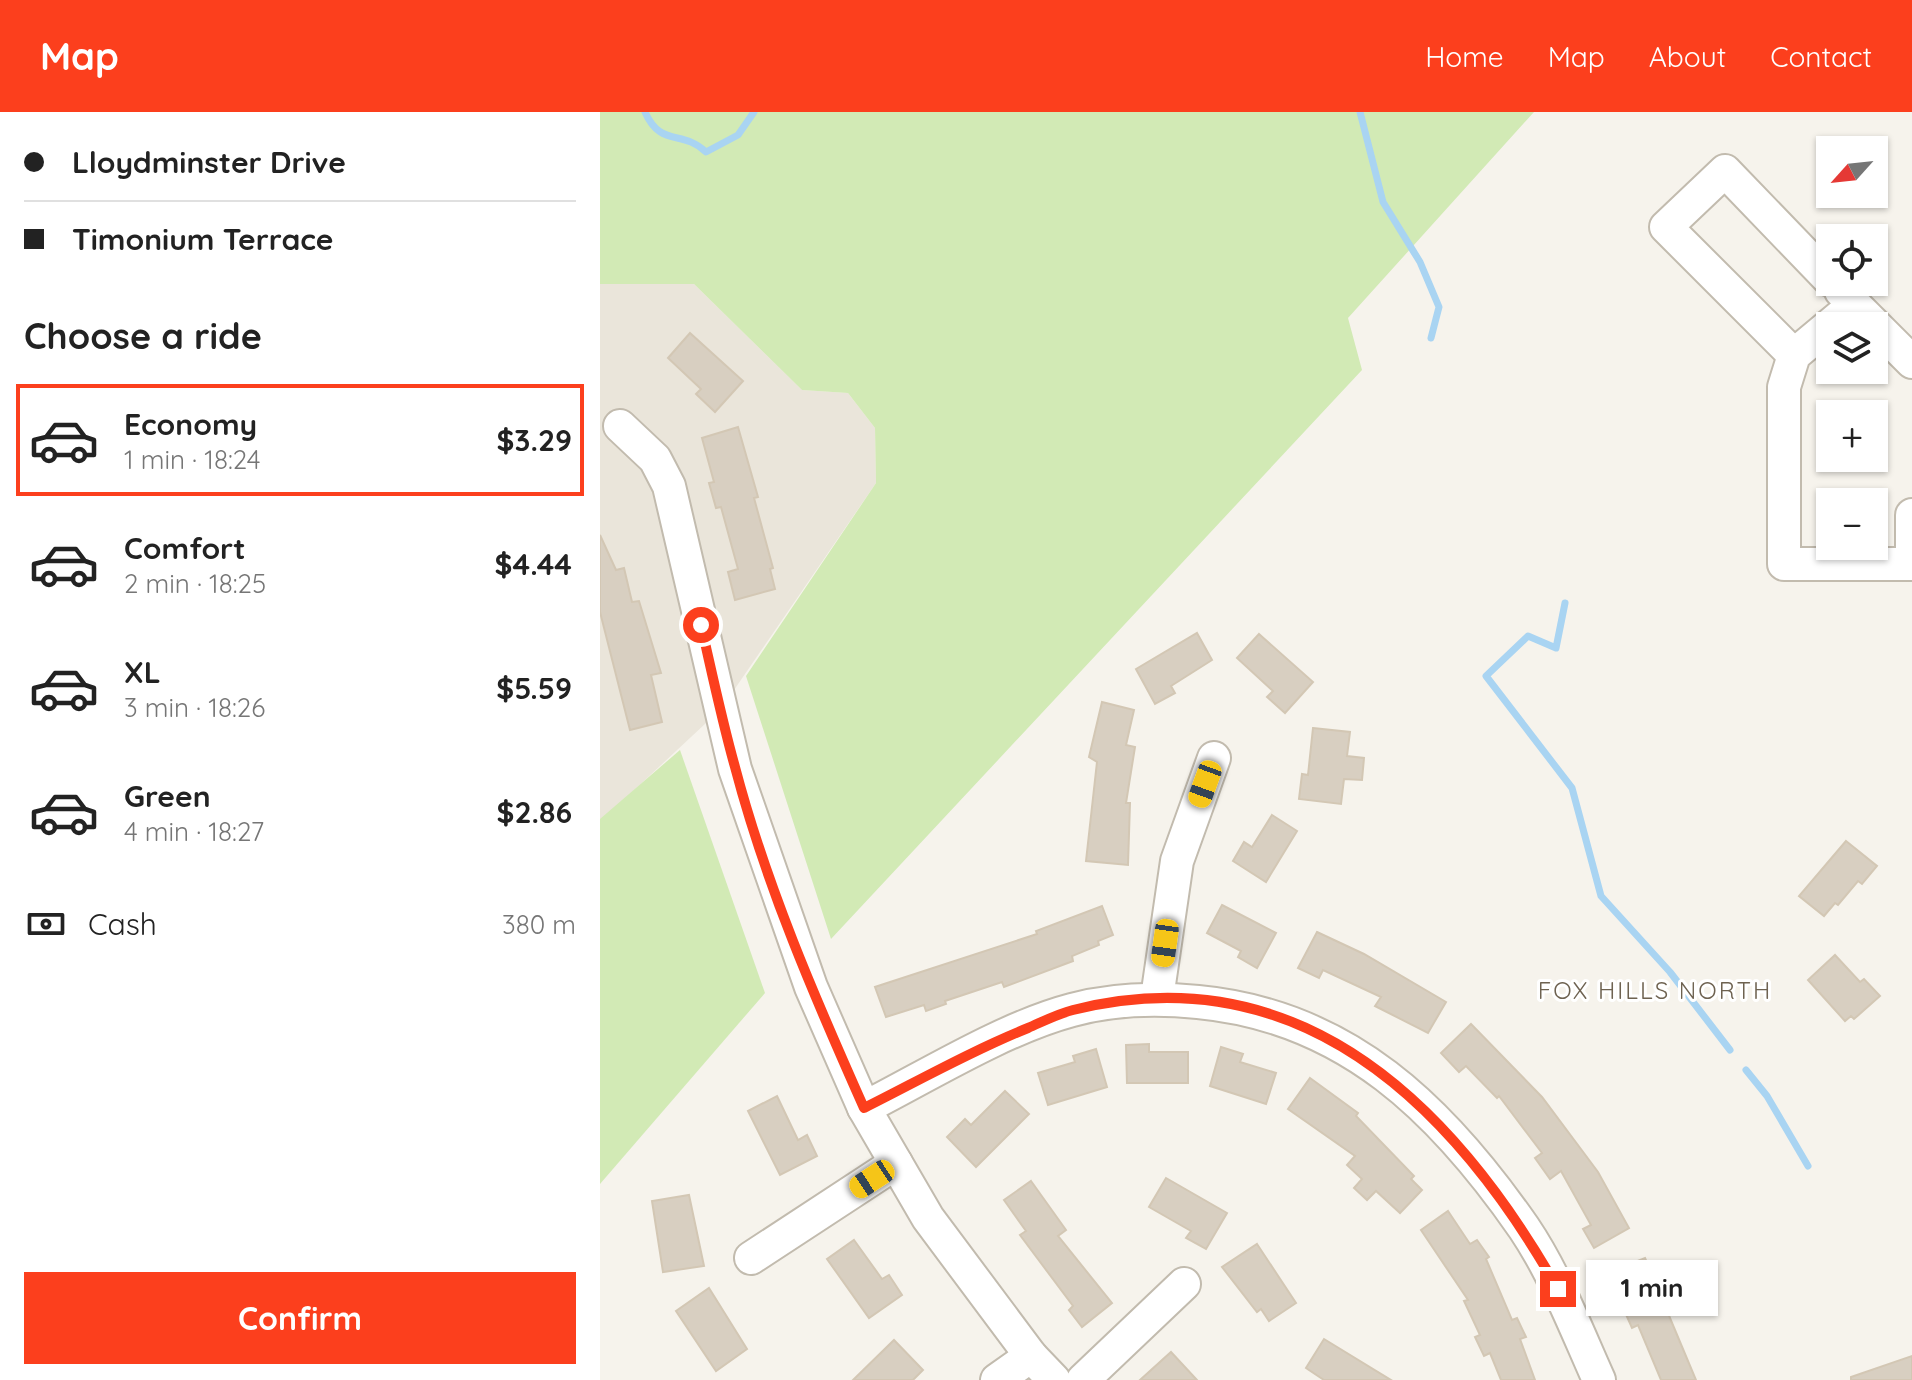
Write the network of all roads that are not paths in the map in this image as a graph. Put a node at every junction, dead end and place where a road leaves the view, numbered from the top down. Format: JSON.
{"nodes":[{"id":1,"x":1816,"y":265,"type":"edge"},
{"id":2,"x":1834,"y":296,"type":"edge"},
{"id":3,"x":1846,"y":296,"type":"edge"},
{"id":4,"x":1794,"y":355,"type":"junction"},
{"id":5,"x":1912,"y":362,"type":"edge"},
{"id":6,"x":620,"y":426,"type":"dead end"},
{"id":7,"x":1912,"y":515,"type":"edge"},
{"id":8,"x":1912,"y":564,"type":"edge"},
{"id":9,"x":1214,"y":758,"type":"dead end"},
{"id":10,"x":1157,"y":998,"type":"junction"},
{"id":11,"x":864,"y":1108,"type":"junction"},
{"id":12,"x":896,"y":1163,"type":"junction"},
{"id":13,"x":751,"y":1258,"type":"dead end"},
{"id":14,"x":1184,"y":1284,"type":"dead end"},
{"id":15,"x":1031,"y":1356,"type":"junction"},
{"id":16,"x":997,"y":1380,"type":"edge"},
{"id":17,"x":1054,"y":1380,"type":"edge"},
{"id":18,"x":1083,"y":1380,"type":"edge"},
{"id":19,"x":1599,"y":1380,"type":"edge"}],
"edges":[{"from":1,"to":4,"type":"street"},
{"from":2,"to":4,"type":"street"},
{"from":3,"to":5,"type":"street"},
{"from":4,"to":8,"type":"street"},
{"from":6,"to":11,"type":"street"},
{"from":7,"to":8,"type":"street"},
{"from":9,"to":10,"type":"street"},
{"from":10,"to":11,"type":"street"},
{"from":10,"to":19,"type":"street"},
{"from":11,"to":12,"type":"street"},
{"from":12,"to":13,"type":"street"},
{"from":12,"to":15,"type":"street"},
{"from":14,"to":18,"type":"street"},
{"from":15,"to":16,"type":"street"},
{"from":15,"to":17,"type":"street"}]}
